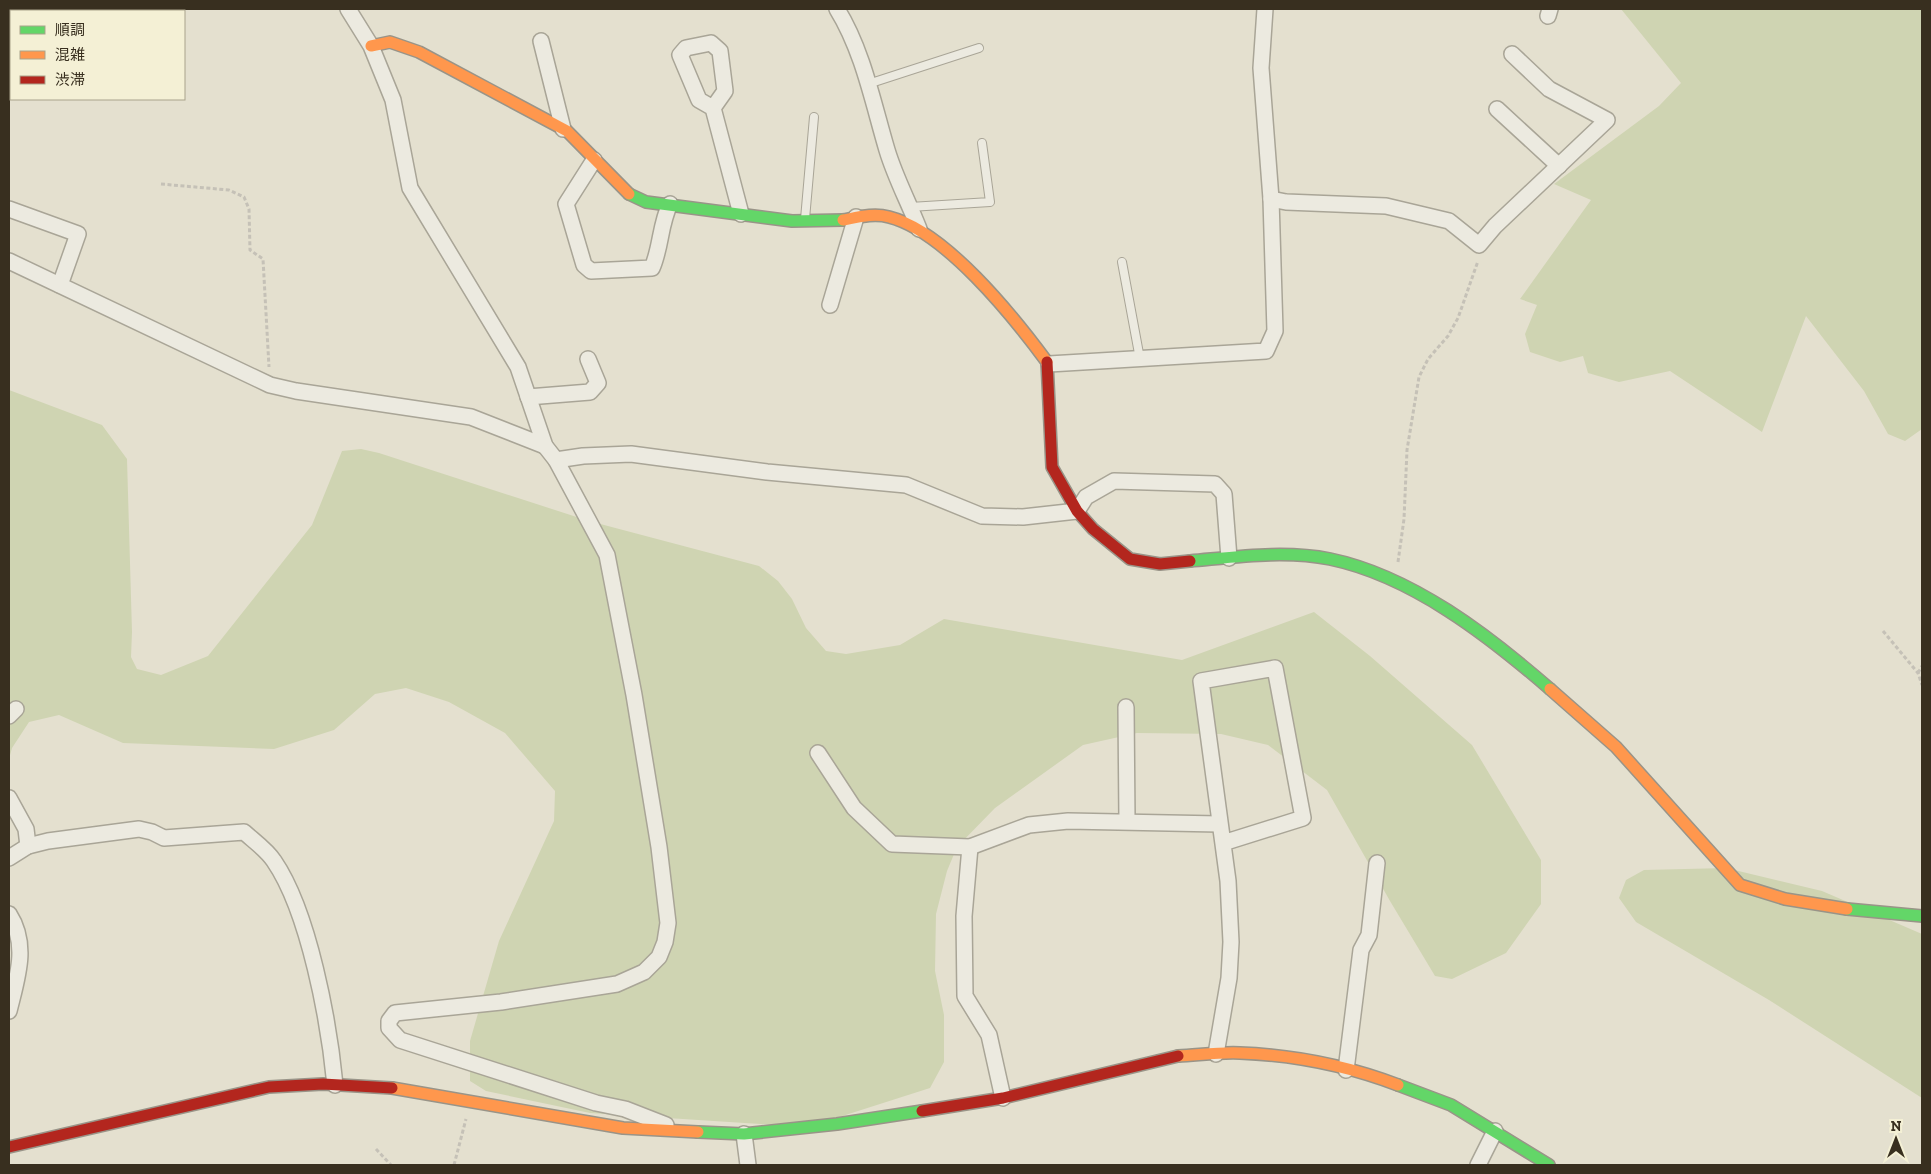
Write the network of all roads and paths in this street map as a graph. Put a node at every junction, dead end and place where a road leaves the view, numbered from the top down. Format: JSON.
{"nodes":[{"id":1,"x":348,"y":9,"type":"edge"},
{"id":2,"x":837,"y":9,"type":"edge"},
{"id":3,"x":1265,"y":9,"type":"edge"},
{"id":4,"x":541,"y":41,"type":"dead end"},
{"id":5,"x":371,"y":46,"type":"junction"},
{"id":6,"x":979,"y":48,"type":"dead end"},
{"id":7,"x":1512,"y":54,"type":"dead end"},
{"id":8,"x":868,"y":84,"type":"junction"},
{"id":9,"x":713,"y":108,"type":"dead end"},
{"id":10,"x":1498,"y":109,"type":"dead end"},
{"id":11,"x":814,"y":117,"type":"dead end"},
{"id":12,"x":563,"y":129,"type":"junction"},
{"id":13,"x":982,"y":143,"type":"dead end"},
{"id":14,"x":594,"y":160,"type":"junction"},
{"id":15,"x":1559,"y":166,"type":"junction"},
{"id":16,"x":161,"y":184,"type":"dead end"},
{"id":17,"x":1271,"y":199,"type":"junction"},
{"id":18,"x":670,"y":204,"type":"junction"},
{"id":19,"x":910,"y":207,"type":"junction"},
{"id":20,"x":9,"y":209,"type":"edge"},
{"id":21,"x":741,"y":214,"type":"junction"},
{"id":22,"x":856,"y":217,"type":"junction"},
{"id":23,"x":804,"y":221,"type":"junction"},
{"id":24,"x":920,"y":228,"type":"junction"},
{"id":25,"x":1479,"y":245,"type":"junction"},
{"id":26,"x":9,"y":261,"type":"edge"},
{"id":27,"x":1122,"y":262,"type":"dead end"},
{"id":28,"x":60,"y":285,"type":"junction"},
{"id":29,"x":830,"y":306,"type":"dead end"},
{"id":30,"x":588,"y":359,"type":"dead end"},
{"id":31,"x":1140,"y":360,"type":"junction"},
{"id":32,"x":1049,"y":364,"type":"junction"},
{"id":33,"x":270,"y":385,"type":"junction"},
{"id":34,"x":528,"y":398,"type":"junction"},
{"id":35,"x":545,"y":446,"type":"junction"},
{"id":36,"x":556,"y":460,"type":"junction"},
{"id":37,"x":1077,"y":511,"type":"junction"},
{"id":38,"x":1229,"y":558,"type":"junction"},
{"id":39,"x":1399,"y":566,"type":"dead end"},
{"id":40,"x":1883,"y":631,"type":"dead end"},
{"id":41,"x":1922,"y":666,"type":"edge"},
{"id":42,"x":1918,"y":674,"type":"junction"},
{"id":43,"x":1922,"y":685,"type":"edge"},
{"id":44,"x":1126,"y":706,"type":"dead end"},
{"id":45,"x":818,"y":753,"type":"dead end"},
{"id":46,"x":9,"y":798,"type":"edge"},
{"id":47,"x":1127,"y":821,"type":"junction"},
{"id":48,"x":1219,"y":824,"type":"junction"},
{"id":49,"x":1223,"y":843,"type":"junction"},
{"id":50,"x":28,"y":846,"type":"junction"},
{"id":51,"x":970,"y":847,"type":"junction"},
{"id":52,"x":9,"y":858,"type":"edge"},
{"id":53,"x":1378,"y":863,"type":"dead end"},
{"id":54,"x":9,"y":914,"type":"edge"},
{"id":55,"x":1922,"y":916,"type":"edge"},
{"id":56,"x":9,"y":1011,"type":"edge"},
{"id":57,"x":1216,"y":1054,"type":"junction"},
{"id":58,"x":1346,"y":1070,"type":"junction"},
{"id":59,"x":335,"y":1084,"type":"junction"},
{"id":60,"x":1003,"y":1098,"type":"junction"},
{"id":61,"x":472,"y":1102,"type":"junction"},
{"id":62,"x":1495,"y":1131,"type":"junction"},
{"id":63,"x":688,"y":1133,"type":"junction"},
{"id":64,"x":744,"y":1134,"type":"junction"},
{"id":65,"x":9,"y":1147,"type":"edge"},
{"id":66,"x":376,"y":1149,"type":"dead end"},
{"id":67,"x":391,"y":1165,"type":"edge"},
{"id":68,"x":454,"y":1165,"type":"edge"},
{"id":69,"x":748,"y":1165,"type":"edge"},
{"id":70,"x":1478,"y":1165,"type":"edge"},
{"id":71,"x":1549,"y":1165,"type":"edge"}],
"edges":[{"from":1,"to":5,"type":"street"},
{"from":2,"to":8,"type":"street"},
{"from":3,"to":17,"type":"street"},
{"from":4,"to":12,"type":"street"},
{"from":5,"to":12,"type":"street"},
{"from":5,"to":34,"type":"street"},
{"from":6,"to":8,"type":"lane"},
{"from":7,"to":15,"type":"street"},
{"from":8,"to":19,"type":"street"},
{"from":9,"to":21,"type":"street"},
{"from":10,"to":15,"type":"street"},
{"from":11,"to":23,"type":"lane"},
{"from":12,"to":14,"type":"street"},
{"from":13,"to":19,"type":"lane"},
{"from":14,"to":18,"type":"street"},
{"from":14,"to":18,"type":"street"},
{"from":15,"to":25,"type":"street"},
{"from":16,"to":33,"type":"path"},
{"from":17,"to":25,"type":"street"},
{"from":17,"to":31,"type":"street"},
{"from":18,"to":21,"type":"street"},
{"from":19,"to":24,"type":"street"},
{"from":20,"to":28,"type":"street"},
{"from":21,"to":23,"type":"street"},
{"from":22,"to":23,"type":"street"},
{"from":22,"to":24,"type":"street"},
{"from":22,"to":29,"type":"street"},
{"from":24,"to":32,"type":"street"},
{"from":25,"to":39,"type":"path"},
{"from":26,"to":28,"type":"street"},
{"from":27,"to":31,"type":"lane"},
{"from":28,"to":33,"type":"street"},
{"from":30,"to":34,"type":"street"},
{"from":31,"to":32,"type":"street"},
{"from":32,"to":37,"type":"street"},
{"from":33,"to":35,"type":"street"},
{"from":34,"to":35,"type":"street"},
{"from":35,"to":36,"type":"street"},
{"from":36,"to":37,"type":"street"},
{"from":36,"to":63,"type":"street"},
{"from":37,"to":38,"type":"street"},
{"from":37,"to":38,"type":"street"},
{"from":38,"to":55,"type":"street"},
{"from":40,"to":42,"type":"path"},
{"from":41,"to":42,"type":"path"},
{"from":42,"to":43,"type":"path"},
{"from":44,"to":47,"type":"street"},
{"from":45,"to":51,"type":"street"},
{"from":46,"to":50,"type":"street"},
{"from":47,"to":48,"type":"street"},
{"from":47,"to":51,"type":"street"},
{"from":48,"to":49,"type":"street"},
{"from":48,"to":49,"type":"street"},
{"from":49,"to":57,"type":"street"},
{"from":50,"to":52,"type":"street"},
{"from":50,"to":59,"type":"street"},
{"from":51,"to":60,"type":"street"},
{"from":53,"to":58,"type":"street"},
{"from":54,"to":56,"type":"street"},
{"from":57,"to":58,"type":"street"},
{"from":57,"to":60,"type":"street"},
{"from":58,"to":62,"type":"street"},
{"from":59,"to":61,"type":"street"},
{"from":59,"to":65,"type":"street"},
{"from":60,"to":64,"type":"street"},
{"from":61,"to":63,"type":"street"},
{"from":61,"to":68,"type":"path"},
{"from":62,"to":70,"type":"street"},
{"from":62,"to":71,"type":"street"},
{"from":63,"to":64,"type":"street"},
{"from":64,"to":69,"type":"street"},
{"from":66,"to":67,"type":"path"}]}
